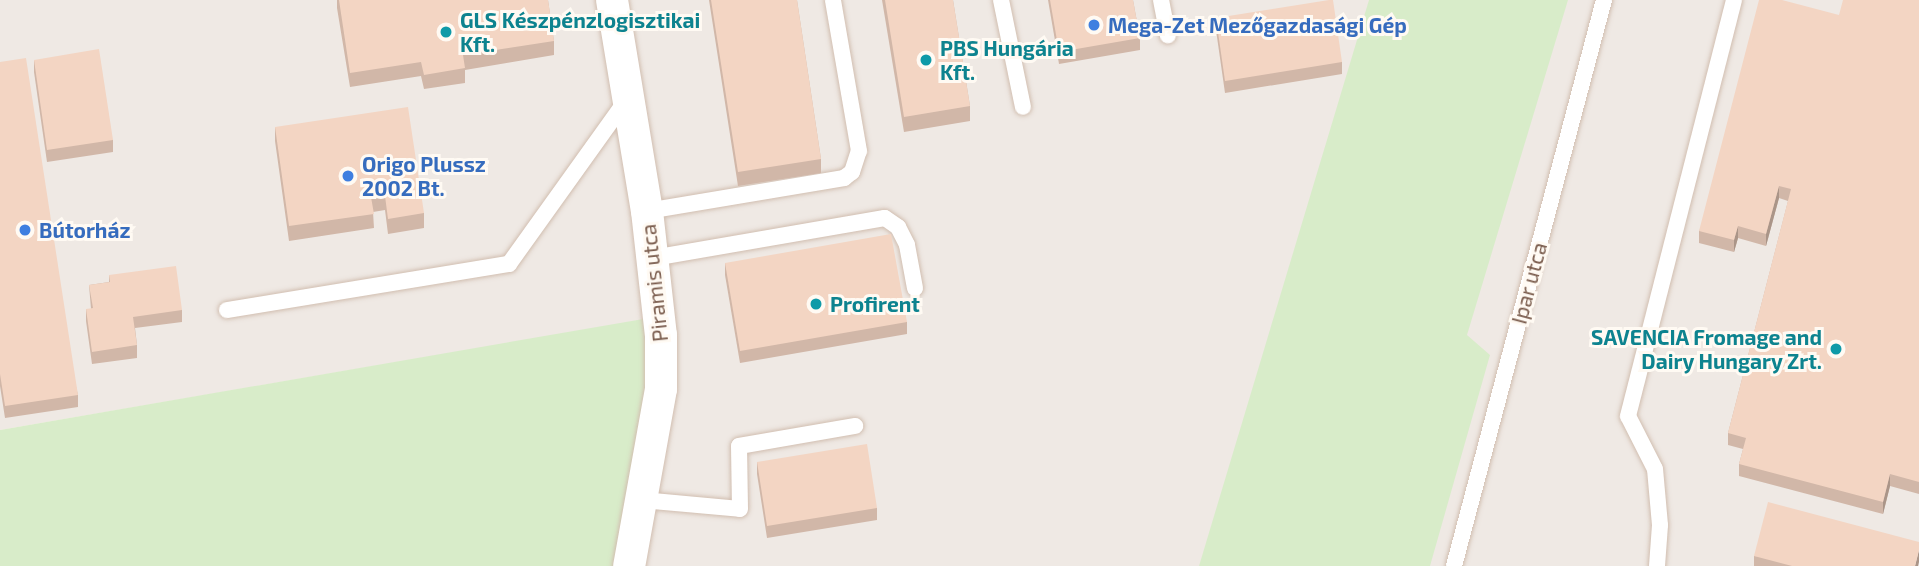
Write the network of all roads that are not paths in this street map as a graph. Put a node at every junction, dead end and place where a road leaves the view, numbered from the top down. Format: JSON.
{"nodes":[{"id":1,"x":612,"y":0,"type":"edge"},
{"id":2,"x":833,"y":0,"type":"edge"},
{"id":3,"x":1001,"y":0,"type":"edge"},
{"id":4,"x":1161,"y":0,"type":"edge"},
{"id":5,"x":1604,"y":0,"type":"edge"},
{"id":6,"x":1734,"y":0,"type":"edge"},
{"id":7,"x":1168,"y":35,"type":"dead end"},
{"id":8,"x":629,"y":97,"type":"junction"},
{"id":9,"x":1023,"y":107,"type":"dead end"},
{"id":10,"x":647,"y":211,"type":"junction"},
{"id":11,"x":653,"y":258,"type":"junction"},
{"id":12,"x":915,"y":288,"type":"dead end"},
{"id":13,"x":227,"y":310,"type":"dead end"},
{"id":14,"x":855,"y":426,"type":"dead end"},
{"id":15,"x":642,"y":500,"type":"junction"},
{"id":16,"x":629,"y":566,"type":"edge"},
{"id":17,"x":1454,"y":566,"type":"edge"},
{"id":18,"x":1657,"y":566,"type":"edge"}],
"edges":[{"from":1,"to":8,"type":"street","name":"Piramis utca"},
{"from":2,"to":10,"type":"lane"},
{"from":3,"to":9,"type":"lane"},
{"from":4,"to":7,"type":"lane"},
{"from":5,"to":17,"type":"lane","name":"Ipar utca"},
{"from":6,"to":18,"type":"lane"},
{"from":8,"to":10,"type":"street","name":"Piramis utca"},
{"from":8,"to":13,"type":"lane"},
{"from":10,"to":11,"type":"street","name":"Piramis utca"},
{"from":11,"to":12,"type":"lane"},
{"from":11,"to":15,"type":"street","name":"Piramis utca"},
{"from":14,"to":15,"type":"lane"},
{"from":15,"to":16,"type":"street","name":"Piramis utca"}]}
